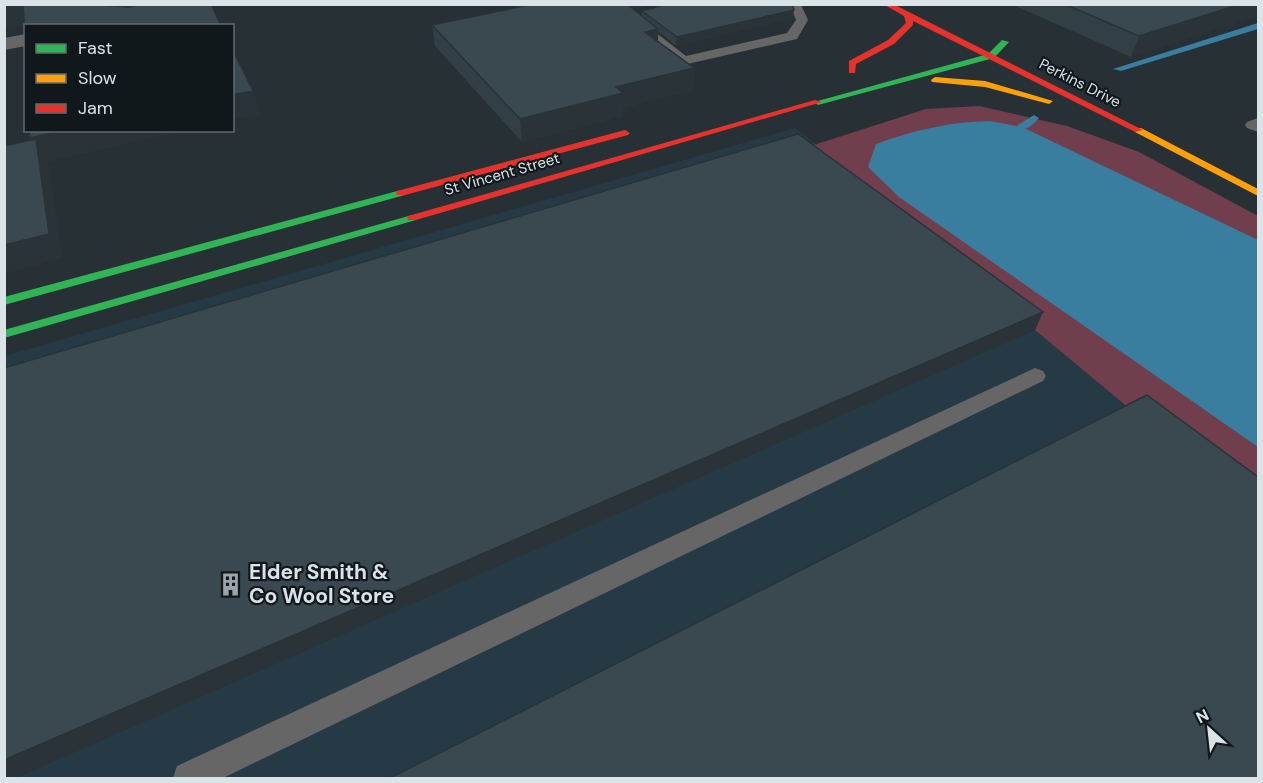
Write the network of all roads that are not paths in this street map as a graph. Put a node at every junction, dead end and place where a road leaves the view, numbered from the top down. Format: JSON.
{"nodes":[{"id":1,"x":611,"y":4,"type":"edge"},
{"id":2,"x":789,"y":4,"type":"edge"},
{"id":3,"x":886,"y":4,"type":"edge"},
{"id":4,"x":908,"y":16,"type":"junction"},
{"id":5,"x":988,"y":34,"type":"dead end"},
{"id":6,"x":24,"y":40,"type":"edge"},
{"id":7,"x":1005,"y":42,"type":"junction"},
{"id":8,"x":963,"y":43,"type":"junction"},
{"id":9,"x":4,"y":44,"type":"edge"},
{"id":10,"x":942,"y":48,"type":"dead end"},
{"id":11,"x":1020,"y":49,"type":"dead end"},
{"id":12,"x":991,"y":56,"type":"junction"},
{"id":13,"x":883,"y":63,"type":"dead end"},
{"id":14,"x":887,"y":82,"type":"junction"},
{"id":15,"x":1128,"y":125,"type":"junction"},
{"id":16,"x":639,"y":129,"type":"dead end"},
{"id":17,"x":1258,"y":193,"type":"edge"},
{"id":18,"x":4,"y":301,"type":"edge"},
{"id":19,"x":4,"y":334,"type":"edge"},
{"id":20,"x":1035,"y":375,"type":"dead end"},
{"id":21,"x":189,"y":778,"type":"edge"}],
"edges":[{"from":1,"to":2,"type":"lane"},
{"from":3,"to":4,"type":"main road","name":"Perkins Drive"},
{"from":4,"to":8,"type":"main road","name":"Perkins Drive"},
{"from":4,"to":13,"type":"main road"},
{"from":5,"to":7,"type":"main road","name":"Perkins Drive"},
{"from":6,"to":9,"type":"street"},
{"from":7,"to":8,"type":"main road"},
{"from":7,"to":11,"type":"main road","name":"Perkins Drive"},
{"from":7,"to":12,"type":"main road"},
{"from":8,"to":10,"type":"main road"},
{"from":8,"to":12,"type":"main road","name":"Perkins Drive"},
{"from":12,"to":14,"type":"main road","name":"St Vincent Street"},
{"from":12,"to":15,"type":"main road","name":"Perkins Drive"},
{"from":14,"to":15,"type":"main road"},
{"from":14,"to":19,"type":"main road","name":"St Vincent Street"},
{"from":15,"to":17,"type":"main road","name":"Perkins Drive"},
{"from":16,"to":18,"type":"main road","name":"St Vincent Street"},
{"from":20,"to":21,"type":"lane"}]}
